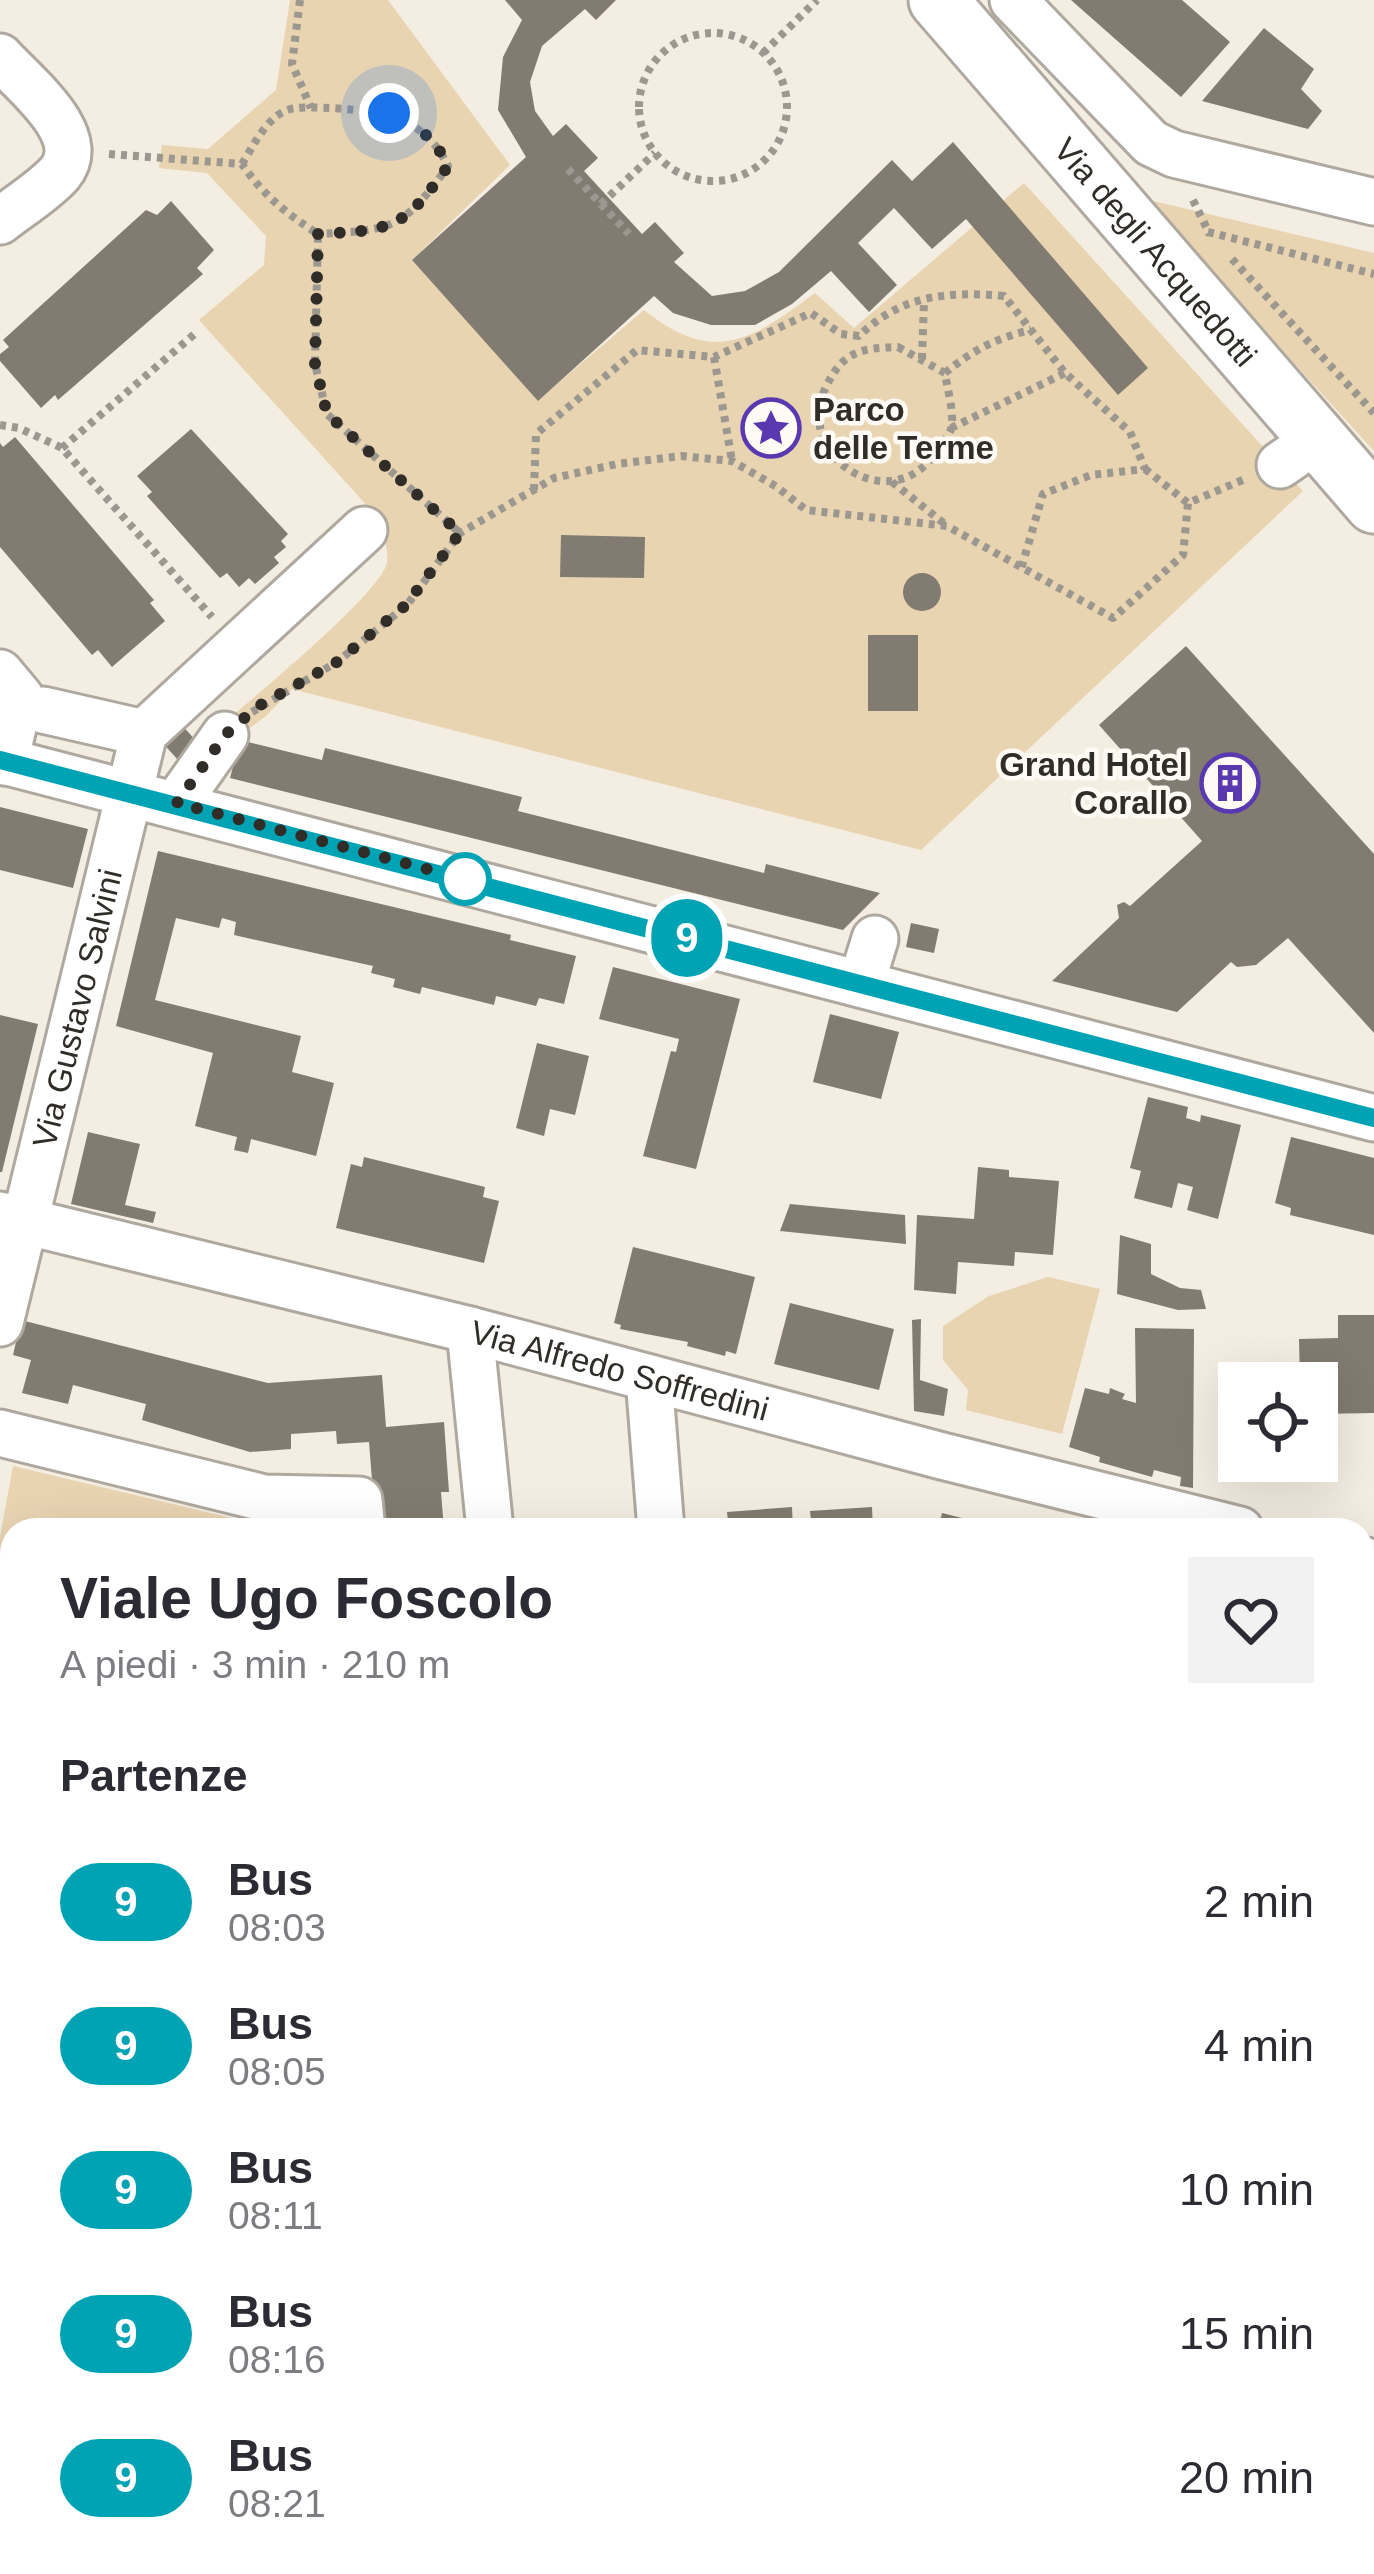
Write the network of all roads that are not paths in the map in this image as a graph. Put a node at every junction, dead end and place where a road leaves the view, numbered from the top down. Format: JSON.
{"nodes":[{"id":1,"x":938,"y":0,"type":"edge"},
{"id":2,"x":1013,"y":0,"type":"edge"},
{"id":3,"x":0,"y":57,"type":"edge"},
{"id":4,"x":1374,"y":202,"type":"edge"},
{"id":5,"x":0,"y":221,"type":"edge"},
{"id":6,"x":1374,"y":504,"type":"edge"},
{"id":7,"x":364,"y":530,"type":"dead end"},
{"id":8,"x":0,"y":673,"type":"edge"},
{"id":9,"x":44,"y":710,"type":"dead end"},
{"id":10,"x":144,"y":733,"type":"junction"},
{"id":11,"x":225,"y":735,"type":"road end"},
{"id":12,"x":3,"y":761,"type":"edge"},
{"id":13,"x":131,"y":793,"type":"junction"},
{"id":14,"x":177,"y":803,"type":"junction"},
{"id":15,"x":875,"y":938,"type":"dead end"},
{"id":16,"x":861,"y":984,"type":"junction"},
{"id":17,"x":1374,"y":1118,"type":"edge"},
{"id":18,"x":12,"y":1219,"type":"edge"},
{"id":19,"x":0,"y":1323,"type":"edge"},
{"id":20,"x":490,"y":1326,"type":"junction"},
{"id":21,"x":650,"y":1378,"type":"junction"},
{"id":22,"x":0,"y":1433,"type":"edge"},
{"id":23,"x":361,"y":1518,"type":"edge"},
{"id":24,"x":490,"y":1518,"type":"edge"},
{"id":25,"x":661,"y":1518,"type":"edge"},
{"id":26,"x":1176,"y":1518,"type":"edge"}],
"edges":[{"from":1,"to":6,"type":"main road","name":"Via degli Acquedotti"},
{"from":2,"to":4,"type":"street"},
{"from":3,"to":5,"type":"street"},
{"from":7,"to":10,"type":"street"},
{"from":8,"to":12,"type":"street"},
{"from":9,"to":10,"type":"street"},
{"from":10,"to":13,"type":"street","name":"Via Gustavo Salvini"},
{"from":11,"to":14,"type":"street"},
{"from":12,"to":13,"type":"street"},
{"from":13,"to":14,"type":"street"},
{"from":13,"to":18,"type":"street","name":"Via Gustavo Salvini"},
{"from":14,"to":16,"type":"street"},
{"from":15,"to":16,"type":"street"},
{"from":16,"to":17,"type":"street"},
{"from":18,"to":19,"type":"street","name":"Via Gustavo Salvini"},
{"from":18,"to":20,"type":"street","name":"Via Alfredo Soffredini"},
{"from":20,"to":21,"type":"street","name":"Via Alfredo Soffredini"},
{"from":20,"to":24,"type":"street"},
{"from":21,"to":25,"type":"street"},
{"from":21,"to":26,"type":"street","name":"Via Alfredo Soffredini"},
{"from":22,"to":23,"type":"street"}]}
